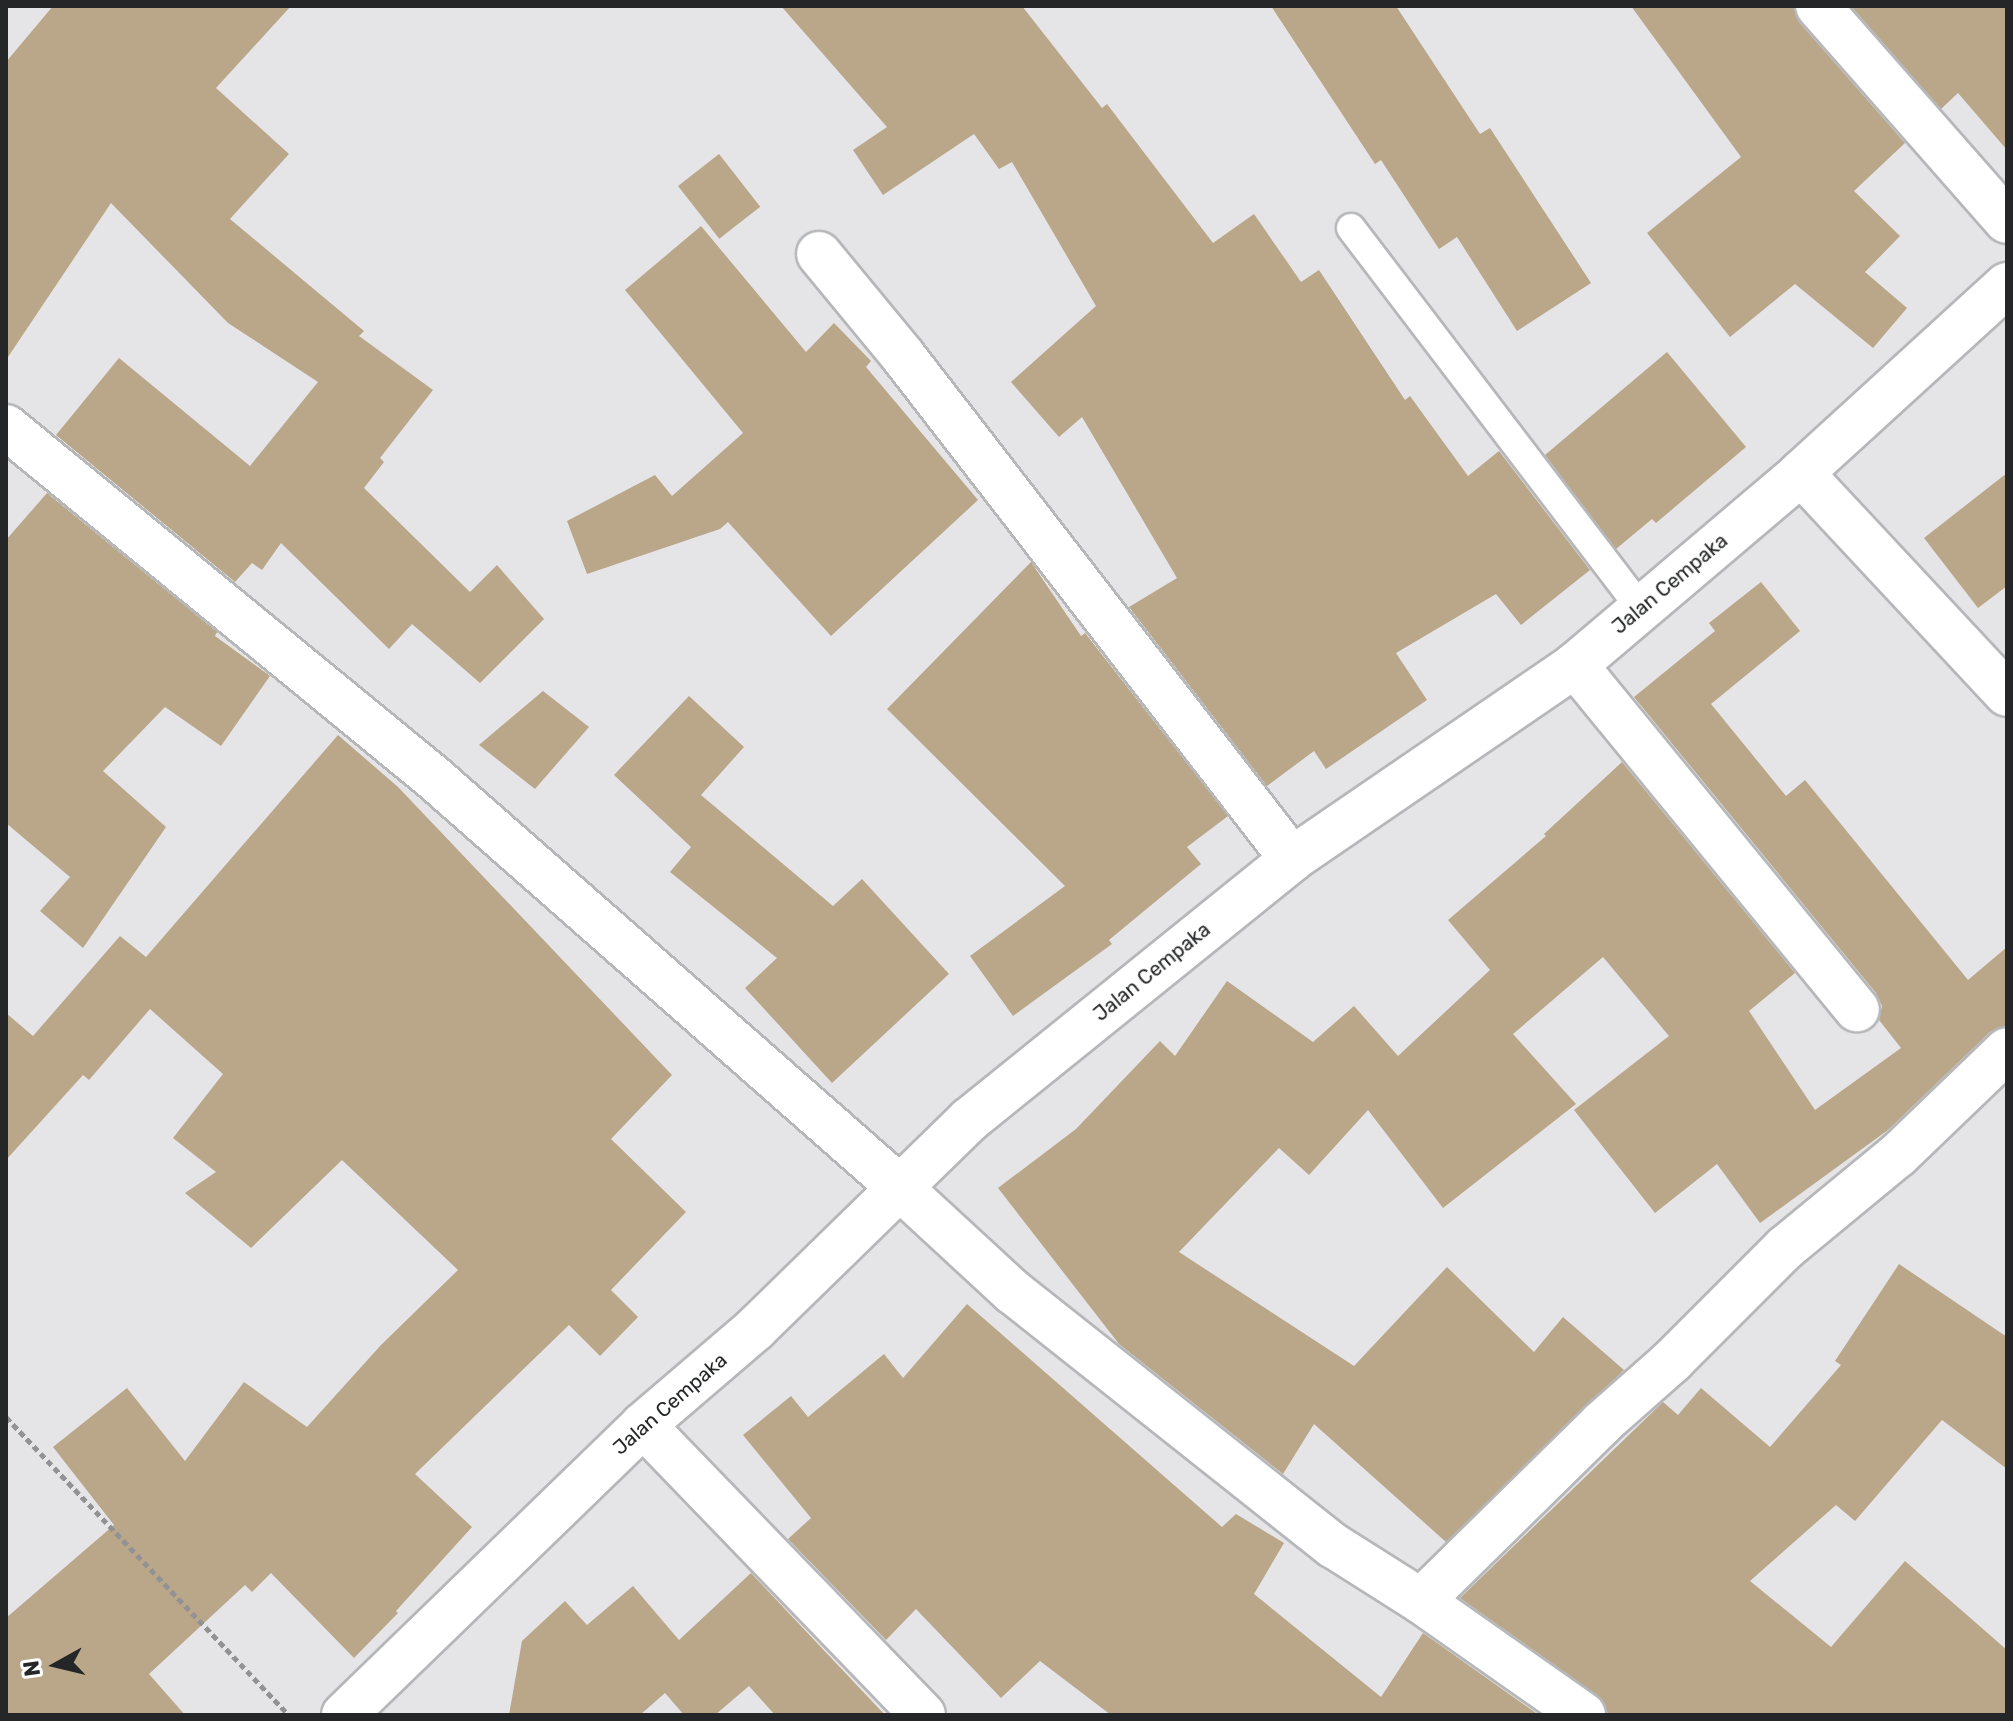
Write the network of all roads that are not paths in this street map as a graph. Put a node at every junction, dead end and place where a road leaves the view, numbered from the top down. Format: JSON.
{"nodes":[{"id":1,"x":1818,"y":6,"type":"edge"},
{"id":2,"x":2007,"y":221,"type":"edge"},
{"id":3,"x":1351,"y":228,"type":"dead end"},
{"id":4,"x":819,"y":254,"type":"dead end"},
{"id":5,"x":2007,"y":285,"type":"edge"},
{"id":6,"x":6,"y":427,"type":"edge"},
{"id":7,"x":1801,"y":473,"type":"junction"},
{"id":8,"x":1640,"y":608,"type":"junction"},
{"id":9,"x":1575,"y":665,"type":"junction"},
{"id":10,"x":2007,"y":694,"type":"edge"},
{"id":11,"x":1292,"y":859,"type":"junction"},
{"id":12,"x":1857,"y":1009,"type":"dead end"},
{"id":13,"x":2007,"y":1050,"type":"edge"},
{"id":14,"x":898,"y":1186,"type":"junction"},
{"id":15,"x":643,"y":1425,"type":"junction"},
{"id":16,"x":1421,"y":1601,"type":"junction"},
{"id":17,"x":344,"y":1715,"type":"edge"},
{"id":18,"x":923,"y":1715,"type":"edge"},
{"id":19,"x":1583,"y":1715,"type":"edge"}],
"edges":[{"from":1,"to":2,"type":"street"},
{"from":3,"to":8,"type":"lane"},
{"from":4,"to":11,"type":"street"},
{"from":5,"to":7,"type":"street","name":"Jalan Cempaka"},
{"from":6,"to":14,"type":"street"},
{"from":7,"to":8,"type":"street","name":"Jalan Cempaka"},
{"from":7,"to":10,"type":"street"},
{"from":8,"to":9,"type":"street","name":"Jalan Cempaka"},
{"from":9,"to":11,"type":"street","name":"Jalan Cempaka"},
{"from":9,"to":12,"type":"street"},
{"from":11,"to":14,"type":"street","name":"Jalan Cempaka"},
{"from":13,"to":16,"type":"street"},
{"from":14,"to":15,"type":"street","name":"Jalan Cempaka"},
{"from":14,"to":16,"type":"street"},
{"from":15,"to":17,"type":"street","name":"Jalan Cempaka"},
{"from":15,"to":18,"type":"street"},
{"from":16,"to":19,"type":"street"}]}
